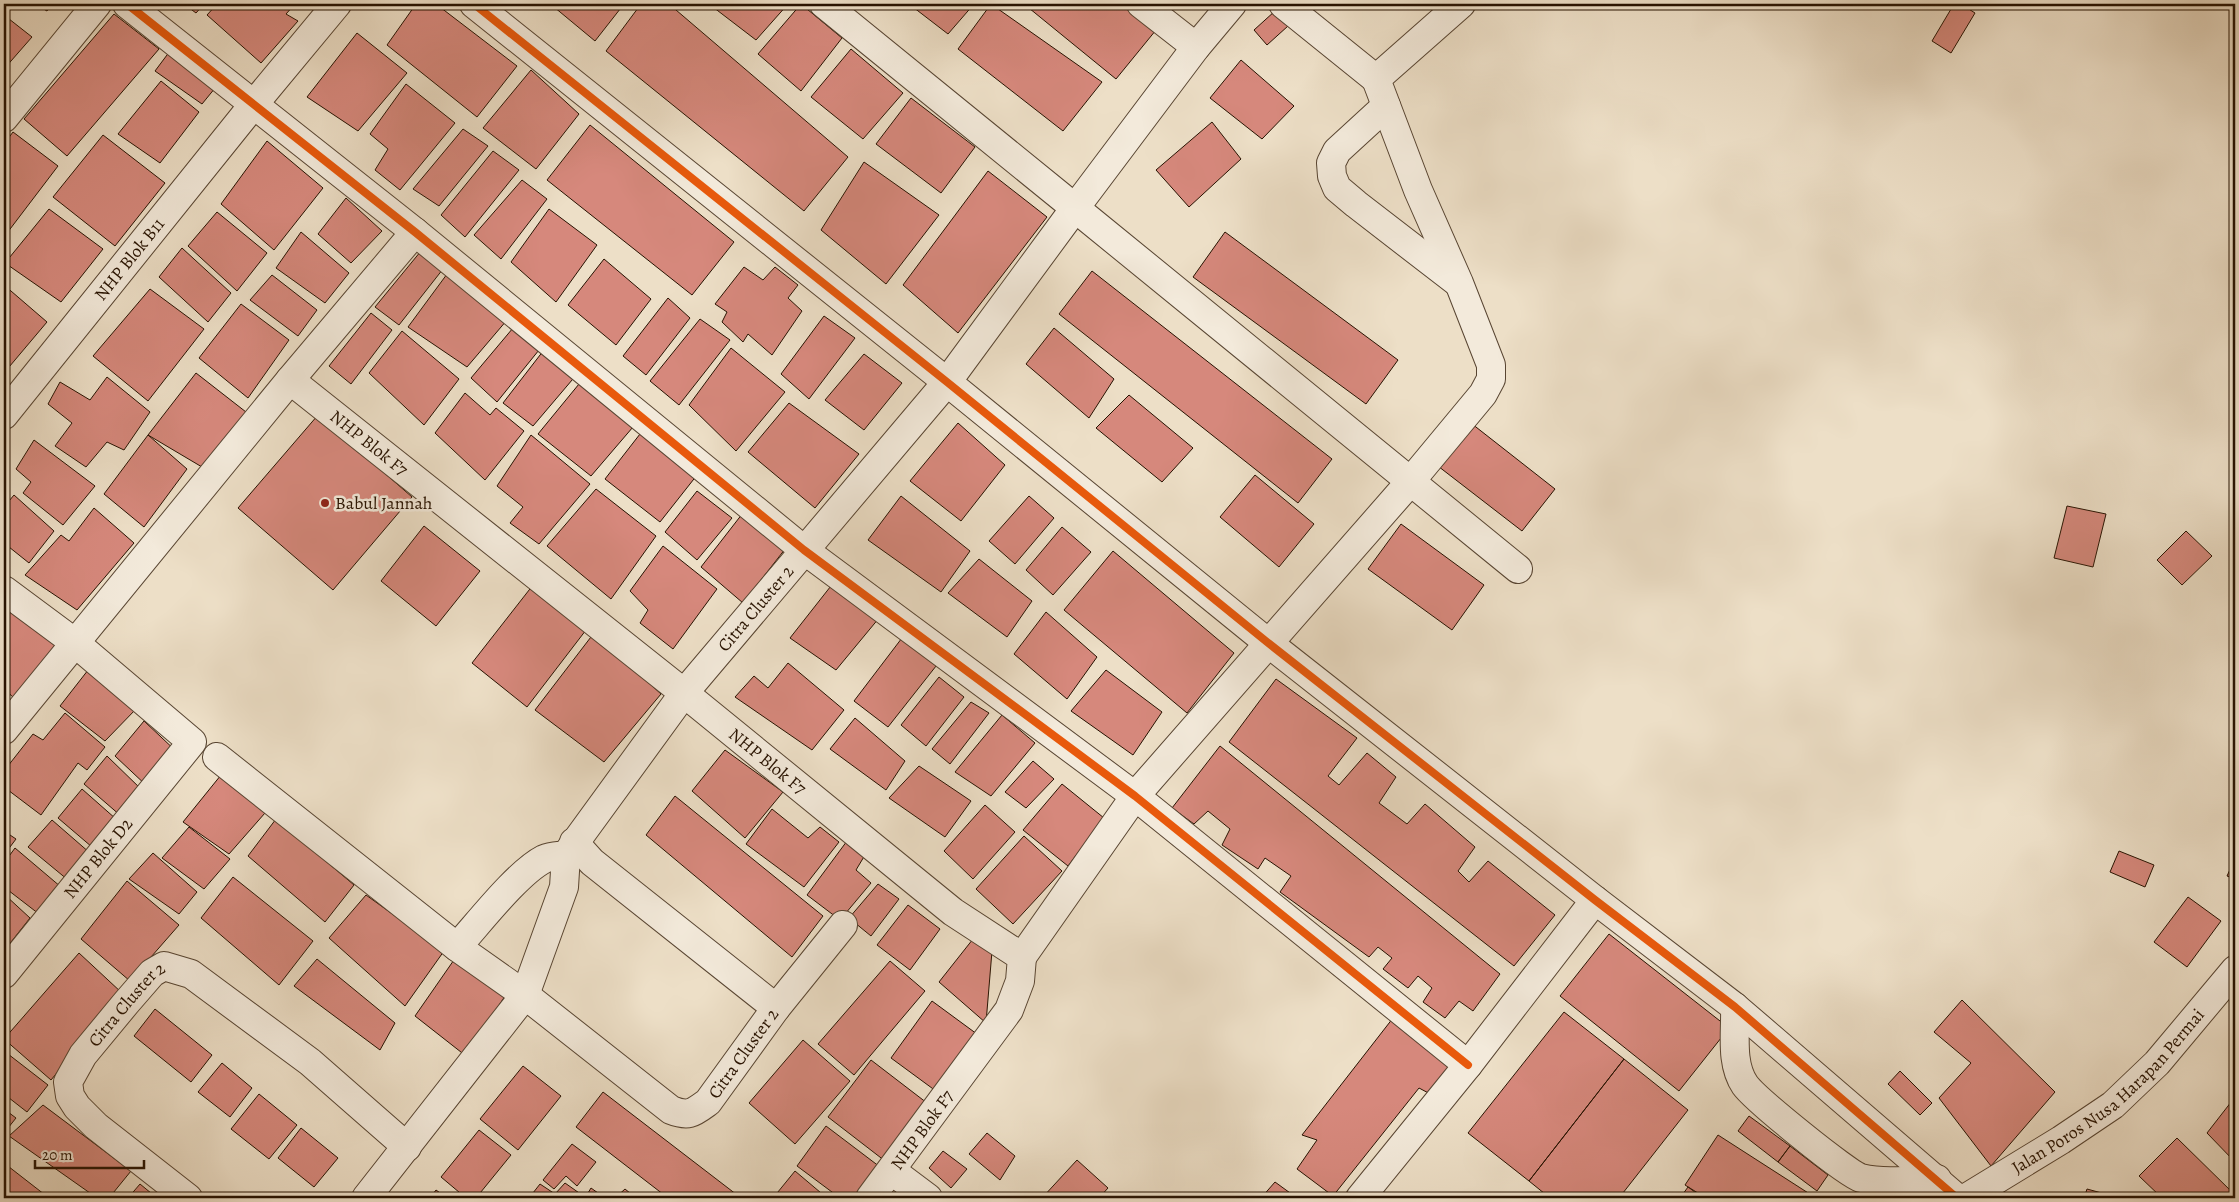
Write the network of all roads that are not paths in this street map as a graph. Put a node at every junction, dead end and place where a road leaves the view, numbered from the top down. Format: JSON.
{"nodes":[{"id":1,"x":97,"y":4,"type":"edge"},
{"id":2,"x":127,"y":4,"type":"edge"},
{"id":3,"x":337,"y":4,"type":"edge"},
{"id":4,"x":474,"y":4,"type":"edge"},
{"id":5,"x":824,"y":4,"type":"edge"},
{"id":6,"x":1141,"y":4,"type":"edge"},
{"id":7,"x":1232,"y":4,"type":"edge"},
{"id":8,"x":1283,"y":4,"type":"edge"},
{"id":9,"x":1461,"y":4,"type":"edge"},
{"id":10,"x":1196,"y":47,"type":"junction"},
{"id":11,"x":1376,"y":78,"type":"junction"},
{"id":12,"x":254,"y":104,"type":"junction"},
{"id":13,"x":1386,"y":106,"type":"junction"},
{"id":14,"x":6,"y":113,"type":"edge"},
{"id":15,"x":1075,"y":208,"type":"junction"},
{"id":16,"x":415,"y":232,"type":"junction"},
{"id":17,"x":1458,"y":283,"type":"junction"},
{"id":18,"x":290,"y":380,"type":"junction"},
{"id":19,"x":947,"y":382,"type":"junction"},
{"id":20,"x":4,"y":415,"type":"edge"},
{"id":21,"x":1410,"y":482,"type":"junction"},
{"id":22,"x":804,"y":550,"type":"junction"},
{"id":23,"x":1518,"y":569,"type":"dead end"},
{"id":24,"x":4,"y":590,"type":"edge"},
{"id":25,"x":74,"y":642,"type":"junction"},
{"id":26,"x":1267,"y":642,"type":"junction"},
{"id":27,"x":684,"y":693,"type":"junction"},
{"id":28,"x":4,"y":730,"type":"edge"},
{"id":29,"x":218,"y":757,"type":"dead end"},
{"id":30,"x":1135,"y":796,"type":"junction"},
{"id":31,"x":570,"y":849,"type":"junction"},
{"id":32,"x":1595,"y":900,"type":"junction"},
{"id":33,"x":843,"y":925,"type":"dead end"},
{"id":34,"x":457,"y":947,"type":"junction"},
{"id":35,"x":1022,"y":957,"type":"junction"},
{"id":36,"x":2235,"y":970,"type":"edge"},
{"id":37,"x":4,"y":974,"type":"edge"},
{"id":38,"x":524,"y":995,"type":"junction"},
{"id":39,"x":1735,"y":1007,"type":"junction"},
{"id":40,"x":776,"y":1008,"type":"junction"},
{"id":41,"x":1468,"y":1066,"type":"junction"},
{"id":42,"x":407,"y":1147,"type":"junction"},
{"id":43,"x":892,"y":1171,"type":"junction"},
{"id":44,"x":1937,"y":1179,"type":"junction"},
{"id":45,"x":188,"y":1198,"type":"edge"},
{"id":46,"x":366,"y":1198,"type":"edge"},
{"id":47,"x":870,"y":1198,"type":"edge"},
{"id":48,"x":928,"y":1198,"type":"edge"},
{"id":49,"x":1360,"y":1198,"type":"edge"},
{"id":50,"x":1957,"y":1198,"type":"edge"},
{"id":51,"x":1966,"y":1198,"type":"edge"}],
"edges":[{"from":1,"to":14,"type":"street"},
{"from":2,"to":12,"type":"street"},
{"from":3,"to":12,"type":"street","name":"NHP Blok B11"},
{"from":4,"to":19,"type":"street"},
{"from":5,"to":15,"type":"street"},
{"from":6,"to":10,"type":"street"},
{"from":7,"to":10,"type":"street","name":"Citra Cluster 2"},
{"from":8,"to":11,"type":"street"},
{"from":9,"to":11,"type":"street"},
{"from":10,"to":15,"type":"street","name":"Citra Cluster 2"},
{"from":11,"to":13,"type":"street"},
{"from":12,"to":16,"type":"street"},
{"from":12,"to":20,"type":"street","name":"NHP Blok B11"},
{"from":13,"to":17,"type":"street"},
{"from":13,"to":17,"type":"street"},
{"from":15,"to":19,"type":"street","name":"Citra Cluster 2"},
{"from":15,"to":21,"type":"street"},
{"from":16,"to":18,"type":"street"},
{"from":16,"to":22,"type":"street"},
{"from":17,"to":21,"type":"street"},
{"from":18,"to":25,"type":"street"},
{"from":18,"to":27,"type":"street","name":"NHP Blok F7"},
{"from":19,"to":22,"type":"street","name":"Citra Cluster 2"},
{"from":19,"to":26,"type":"street"},
{"from":21,"to":23,"type":"street"},
{"from":21,"to":26,"type":"street"},
{"from":22,"to":27,"type":"street","name":"Citra Cluster 2"},
{"from":22,"to":30,"type":"street"},
{"from":24,"to":25,"type":"street"},
{"from":25,"to":28,"type":"street"},
{"from":25,"to":37,"type":"street","name":"NHP Blok D2"},
{"from":26,"to":30,"type":"street"},
{"from":26,"to":32,"type":"street"},
{"from":27,"to":31,"type":"street","name":"Citra Cluster 2"},
{"from":27,"to":35,"type":"street","name":"NHP Blok F7"},
{"from":29,"to":34,"type":"street","name":"Citra Cluster 2"},
{"from":30,"to":35,"type":"street"},
{"from":30,"to":41,"type":"street"},
{"from":31,"to":34,"type":"street"},
{"from":31,"to":38,"type":"street"},
{"from":31,"to":40,"type":"street","name":"Citra Cluster 2"},
{"from":32,"to":39,"type":"street"},
{"from":32,"to":41,"type":"street"},
{"from":33,"to":40,"type":"street"},
{"from":34,"to":38,"type":"street","name":"Citra Cluster 2"},
{"from":35,"to":43,"type":"street","name":"NHP Blok F7"},
{"from":36,"to":51,"type":"street","name":"Jalan Poros Nusa Harapan Permai"},
{"from":38,"to":40,"type":"street","name":"Citra Cluster 2"},
{"from":38,"to":42,"type":"street"},
{"from":39,"to":44,"type":"street"},
{"from":39,"to":44,"type":"street"},
{"from":41,"to":49,"type":"street"},
{"from":42,"to":45,"type":"street","name":"Citra Cluster 2"},
{"from":42,"to":46,"type":"street"},
{"from":43,"to":47,"type":"street","name":"NHP Blok F7"},
{"from":43,"to":48,"type":"street"},
{"from":44,"to":50,"type":"street"}]}
